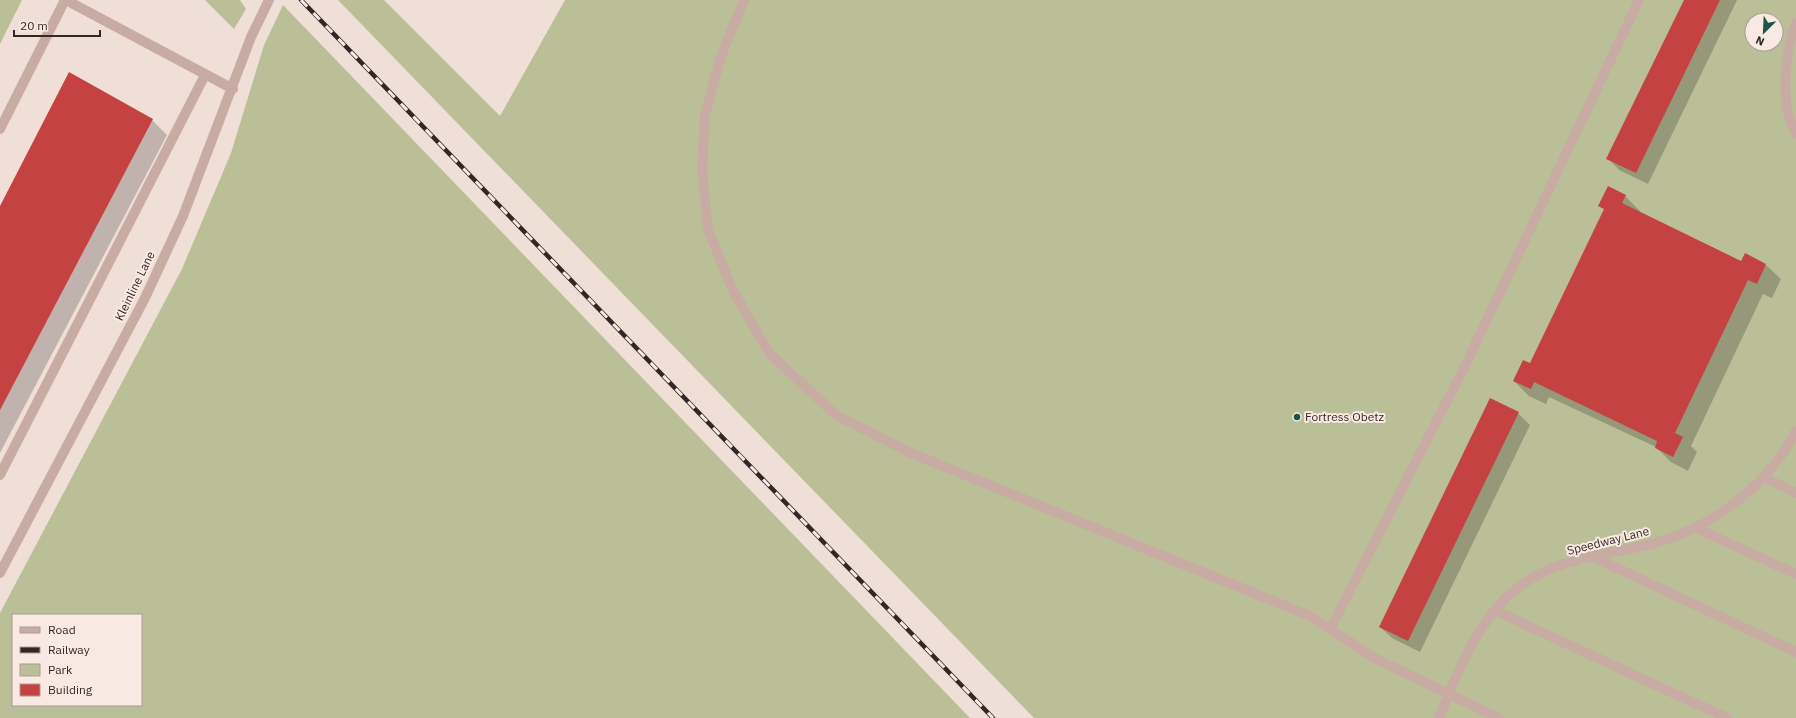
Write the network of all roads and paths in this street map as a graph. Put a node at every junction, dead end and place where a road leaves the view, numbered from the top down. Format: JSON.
{"nodes":[{"id":1,"x":65,"y":0,"type":"edge"},
{"id":2,"x":269,"y":0,"type":"edge"},
{"id":3,"x":744,"y":0,"type":"edge"},
{"id":4,"x":1639,"y":0,"type":"edge"},
{"id":5,"x":1796,"y":23,"type":"edge"},
{"id":6,"x":1793,"y":49,"type":"edge"},
{"id":7,"x":206,"y":75,"type":"junction"},
{"id":8,"x":232,"y":89,"type":"junction"},
{"id":9,"x":0,"y":129,"type":"edge"},
{"id":10,"x":1796,"y":134,"type":"edge"},
{"id":11,"x":1796,"y":432,"type":"edge"},
{"id":12,"x":0,"y":475,"type":"edge"},
{"id":13,"x":1763,"y":477,"type":"junction"},
{"id":14,"x":1796,"y":493,"type":"edge"},
{"id":15,"x":1696,"y":528,"type":"junction"},
{"id":16,"x":1591,"y":556,"type":"junction"},
{"id":17,"x":0,"y":573,"type":"edge"},
{"id":18,"x":1796,"y":574,"type":"edge"},
{"id":19,"x":1494,"y":610,"type":"junction"},
{"id":20,"x":1330,"y":629,"type":"junction"},
{"id":21,"x":1796,"y":652,"type":"edge"},
{"id":22,"x":1449,"y":694,"type":"junction"},
{"id":23,"x":1439,"y":718,"type":"edge"},
{"id":24,"x":1499,"y":718,"type":"edge"},
{"id":25,"x":1727,"y":718,"type":"edge"}],
"edges":[{"from":1,"to":7,"type":"street"},
{"from":1,"to":9,"type":"street"},
{"from":2,"to":8,"type":"street","name":"Kleinline Lane"},
{"from":3,"to":20,"type":"street"},
{"from":4,"to":20,"type":"street"},
{"from":5,"to":6,"type":"street"},
{"from":6,"to":10,"type":"street"},
{"from":7,"to":8,"type":"street"},
{"from":7,"to":12,"type":"street"},
{"from":8,"to":17,"type":"street","name":"Kleinline Lane"},
{"from":11,"to":13,"type":"street","name":"Speedway Lane"},
{"from":13,"to":14,"type":"street"},
{"from":13,"to":15,"type":"street","name":"Speedway Lane"},
{"from":15,"to":16,"type":"street","name":"Speedway Lane"},
{"from":15,"to":18,"type":"street"},
{"from":16,"to":19,"type":"street","name":"Speedway Lane"},
{"from":16,"to":21,"type":"street"},
{"from":19,"to":22,"type":"street","name":"Speedway Lane"},
{"from":19,"to":25,"type":"street"},
{"from":20,"to":22,"type":"street"},
{"from":22,"to":23,"type":"street","name":"Speedway Lane"},
{"from":22,"to":24,"type":"street"}]}
